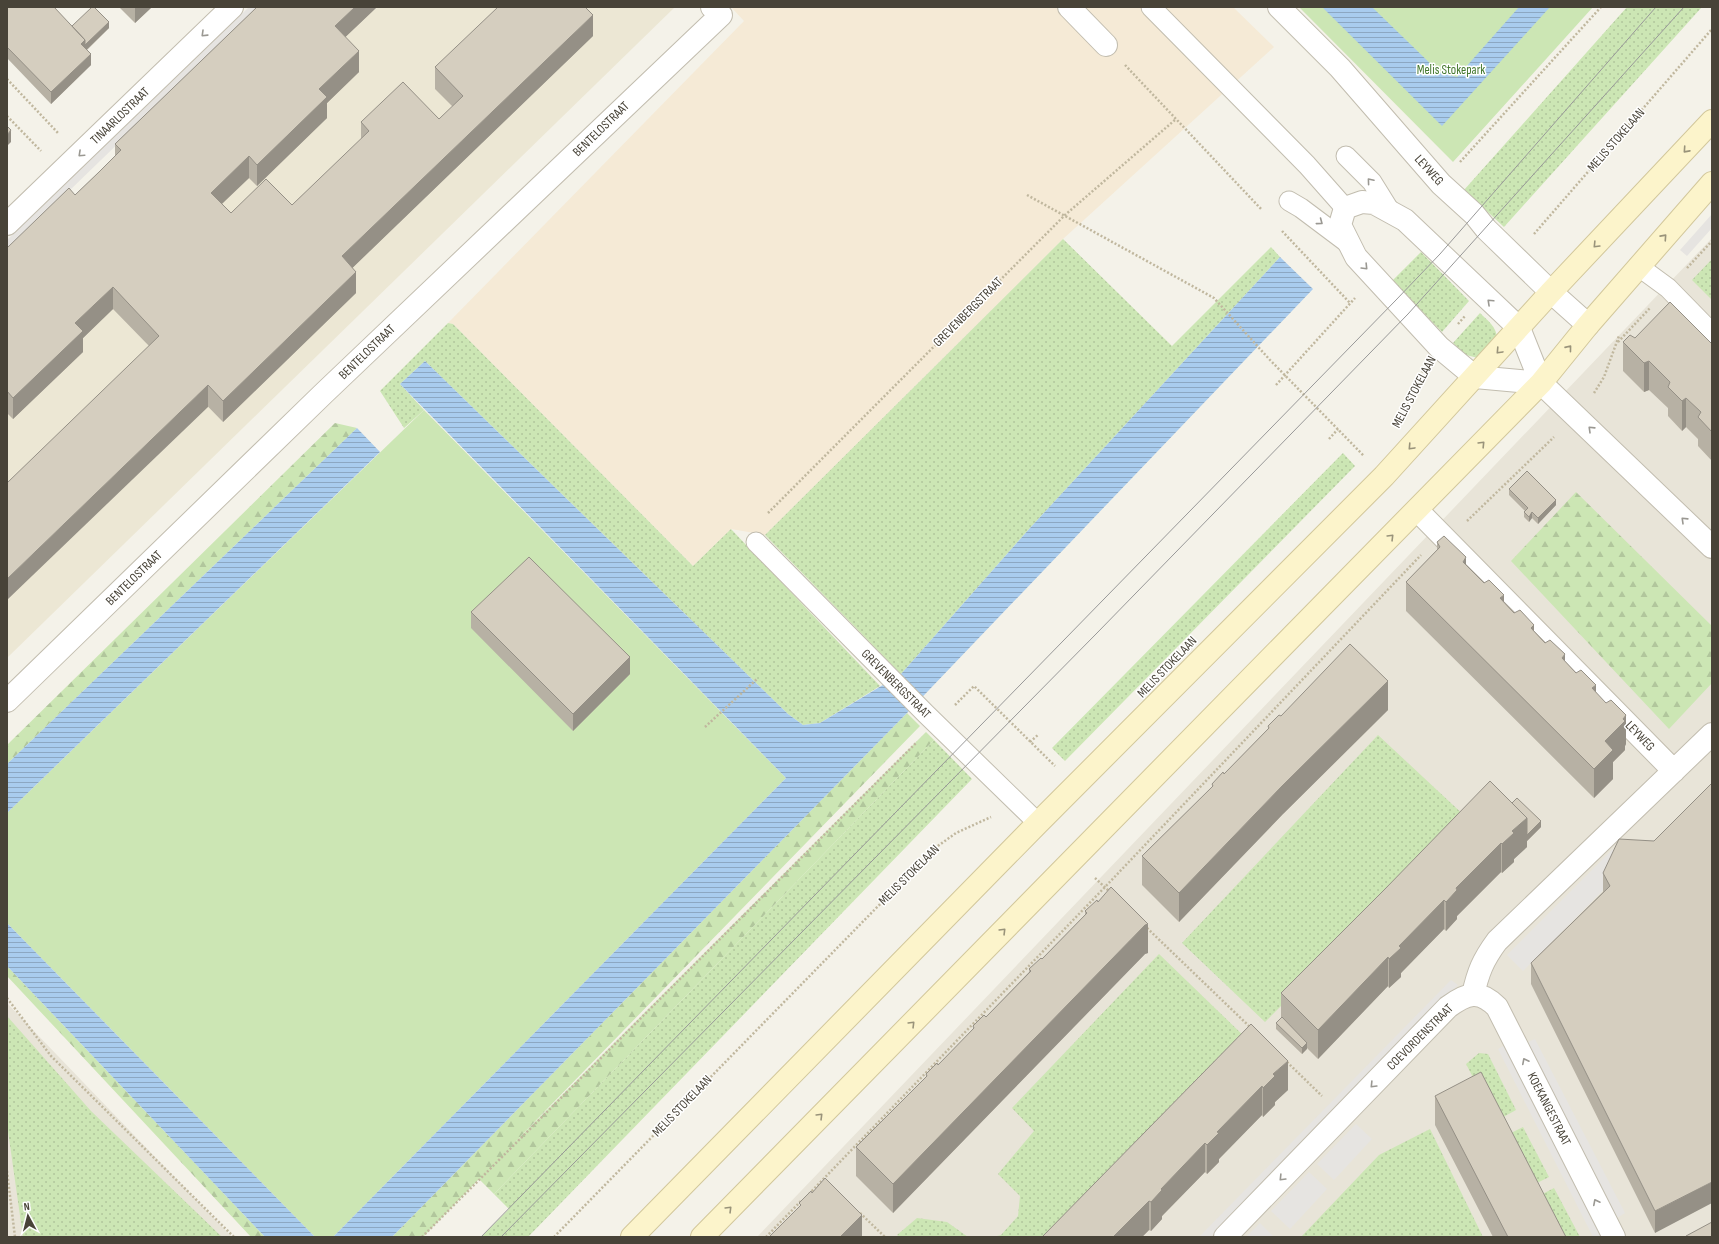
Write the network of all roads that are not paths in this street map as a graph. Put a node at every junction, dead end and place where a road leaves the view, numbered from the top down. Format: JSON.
{"nodes":[{"id":1,"x":232,"y":7,"type":"edge"},
{"id":2,"x":712,"y":7,"type":"edge"},
{"id":3,"x":1069,"y":7,"type":"edge"},
{"id":4,"x":1151,"y":7,"type":"edge"},
{"id":5,"x":1279,"y":7,"type":"edge"},
{"id":6,"x":1106,"y":45,"type":"road end"},
{"id":7,"x":1712,"y":122,"type":"edge"},
{"id":8,"x":1346,"y":156,"type":"dead end"},
{"id":9,"x":1712,"y":183,"type":"edge"},
{"id":10,"x":1289,"y":201,"type":"dead end"},
{"id":11,"x":1345,"y":208,"type":"junction"},
{"id":12,"x":1390,"y":211,"type":"junction"},
{"id":13,"x":7,"y":224,"type":"edge"},
{"id":14,"x":1349,"y":244,"type":"junction"},
{"id":15,"x":1638,"y":266,"type":"junction"},
{"id":16,"x":1551,"y":292,"type":"junction"},
{"id":17,"x":1588,"y":324,"type":"junction"},
{"id":18,"x":1519,"y":328,"type":"junction"},
{"id":19,"x":1712,"y":334,"type":"edge"},
{"id":20,"x":1475,"y":377,"type":"junction"},
{"id":21,"x":1541,"y":383,"type":"junction"},
{"id":22,"x":1417,"y":510,"type":"junction"},
{"id":23,"x":756,"y":542,"type":"dead end"},
{"id":24,"x":1712,"y":547,"type":"edge"},
{"id":25,"x":7,"y":701,"type":"edge"},
{"id":26,"x":1712,"y":734,"type":"edge"},
{"id":27,"x":1674,"y":771,"type":"junction"},
{"id":28,"x":1038,"y":822,"type":"junction"},
{"id":29,"x":1473,"y":995,"type":"junction"},
{"id":30,"x":632,"y":1237,"type":"edge"},
{"id":31,"x":702,"y":1237,"type":"edge"},
{"id":32,"x":1225,"y":1237,"type":"edge"},
{"id":33,"x":1614,"y":1237,"type":"edge"}],
"edges":[{"from":1,"to":13,"type":"street","name":"TINAARLOSTRAAT","one_way":true},
{"from":2,"to":25,"type":"street","name":"BENTELOSTRAAT"},
{"from":3,"to":6,"type":"street"},
{"from":4,"to":11,"type":"lane"},
{"from":5,"to":16,"type":"street","name":"LEYWEG"},
{"from":7,"to":16,"type":"street","name":"MELIS STOKELAAN","one_way":true},
{"from":12,"to":8,"type":"lane","one_way":true},
{"from":15,"to":9,"type":"street","one_way":true},
{"from":10,"to":14,"type":"lane","one_way":true},
{"from":11,"to":12,"type":"street"},
{"from":11,"to":14,"type":"street"},
{"from":18,"to":12,"type":"street","one_way":true},
{"from":14,"to":20,"type":"street","one_way":true},
{"from":15,"to":17,"type":"street"},
{"from":15,"to":19,"type":"lane"},
{"from":16,"to":17,"type":"street","name":"LEYWEG"},
{"from":16,"to":18,"type":"street","name":"MELIS STOKELAAN"},
{"from":21,"to":17,"type":"street","one_way":true},
{"from":18,"to":20,"type":"street","name":"MELIS STOKELAAN","one_way":true},
{"from":18,"to":21,"type":"street"},
{"from":20,"to":21,"type":"street"},
{"from":20,"to":28,"type":"street","name":"MELIS STOKELAAN","one_way":true},
{"from":22,"to":21,"type":"street","one_way":true},
{"from":24,"to":21,"type":"street","one_way":true},
{"from":22,"to":27,"type":"street","name":"LEYWEG"},
{"from":31,"to":22,"type":"street","one_way":true},
{"from":23,"to":28,"type":"lane","name":"GREVENBERGSTRAAT"},
{"from":26,"to":27,"type":"street"},
{"from":27,"to":29,"type":"street"},
{"from":28,"to":30,"type":"street","name":"MELIS STOKELAAN"},
{"from":29,"to":32,"type":"street","name":"COEVORDENSTRAAT","one_way":true},
{"from":33,"to":29,"type":"street","name":"KOEKANGESTRAAT","one_way":true}]}
